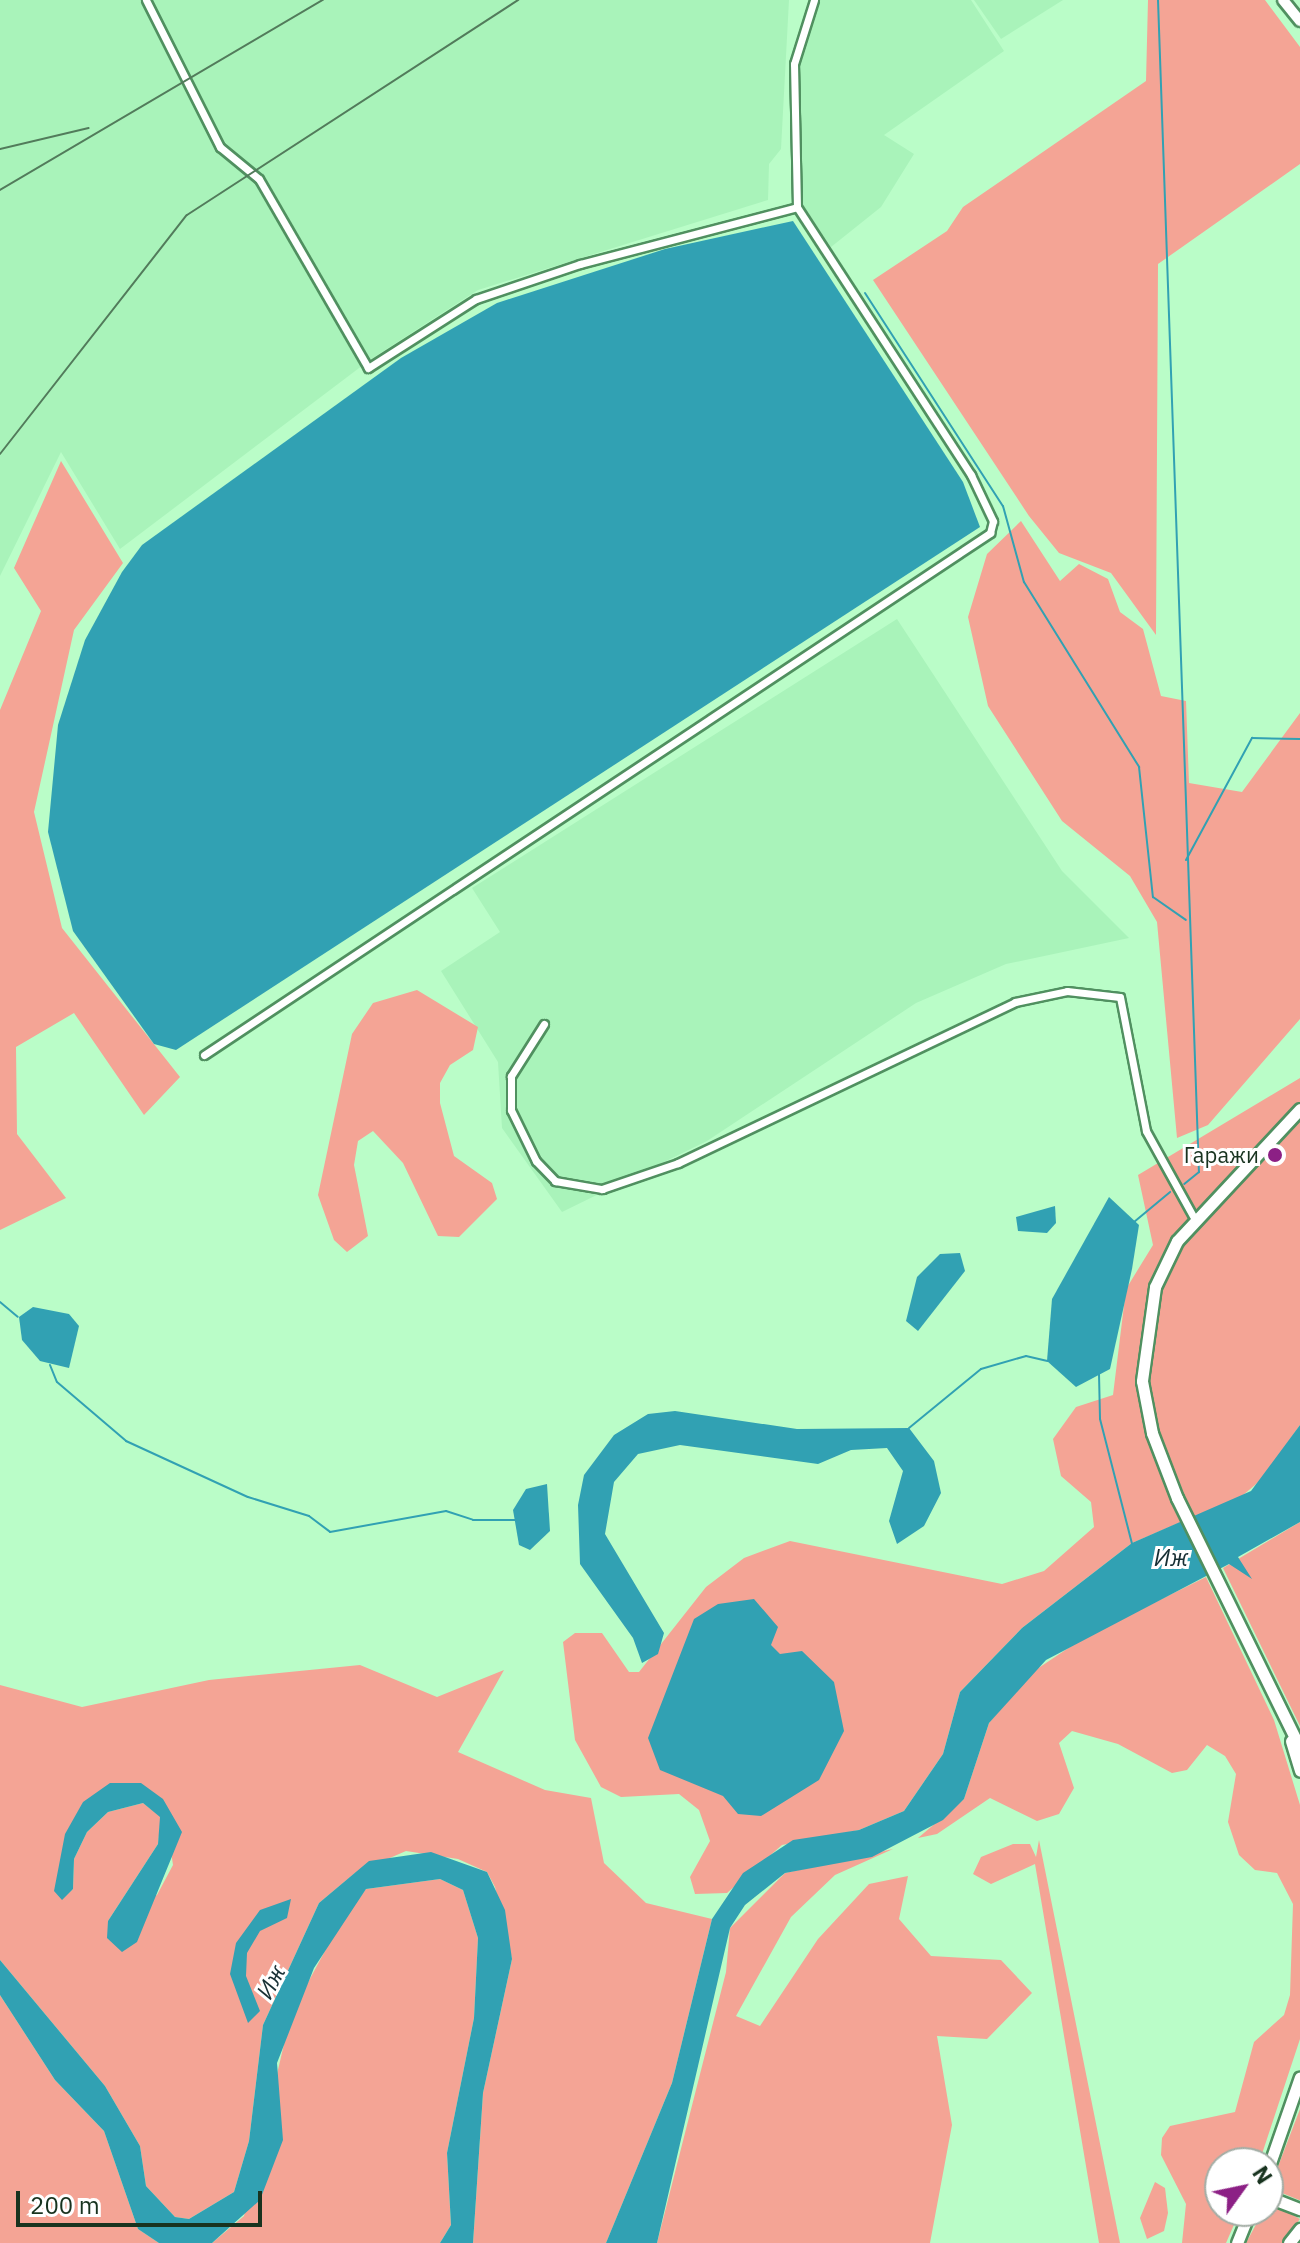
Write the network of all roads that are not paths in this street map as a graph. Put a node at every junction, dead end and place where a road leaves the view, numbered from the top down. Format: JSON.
{"nodes":[{"id":1,"x":146,"y":0,"type":"edge"},
{"id":2,"x":814,"y":0,"type":"edge"},
{"id":3,"x":1283,"y":0,"type":"edge"},
{"id":4,"x":1300,"y":21,"type":"edge"},
{"id":5,"x":797,"y":207,"type":"junction"},
{"id":6,"x":544,"y":1024,"type":"dead end"},
{"id":7,"x":204,"y":1055,"type":"dead end"},
{"id":8,"x":1300,"y":1109,"type":"edge"},
{"id":9,"x":1193,"y":1216,"type":"junction"},
{"id":10,"x":1272,"y":1693,"type":"junction"},
{"id":11,"x":1300,"y":1748,"type":"edge"},
{"id":12,"x":1300,"y":1771,"type":"edge"},
{"id":13,"x":1300,"y":2077,"type":"edge"},
{"id":14,"x":1276,"y":2147,"type":"edge"},
{"id":15,"x":1300,"y":2229,"type":"edge"},
{"id":16,"x":1289,"y":2243,"type":"edge"}],
"edges":[{"from":1,"to":5,"type":"street"},
{"from":2,"to":5,"type":"street"},
{"from":3,"to":4,"type":"main road"},
{"from":5,"to":7,"type":"street"},
{"from":6,"to":9,"type":"street"},
{"from":8,"to":9,"type":"main road"},
{"from":9,"to":10,"type":"main road"},
{"from":10,"to":11,"type":"main road"},
{"from":10,"to":12,"type":"main road"},
{"from":13,"to":14,"type":"main road"},
{"from":15,"to":16,"type":"main road"}]}
